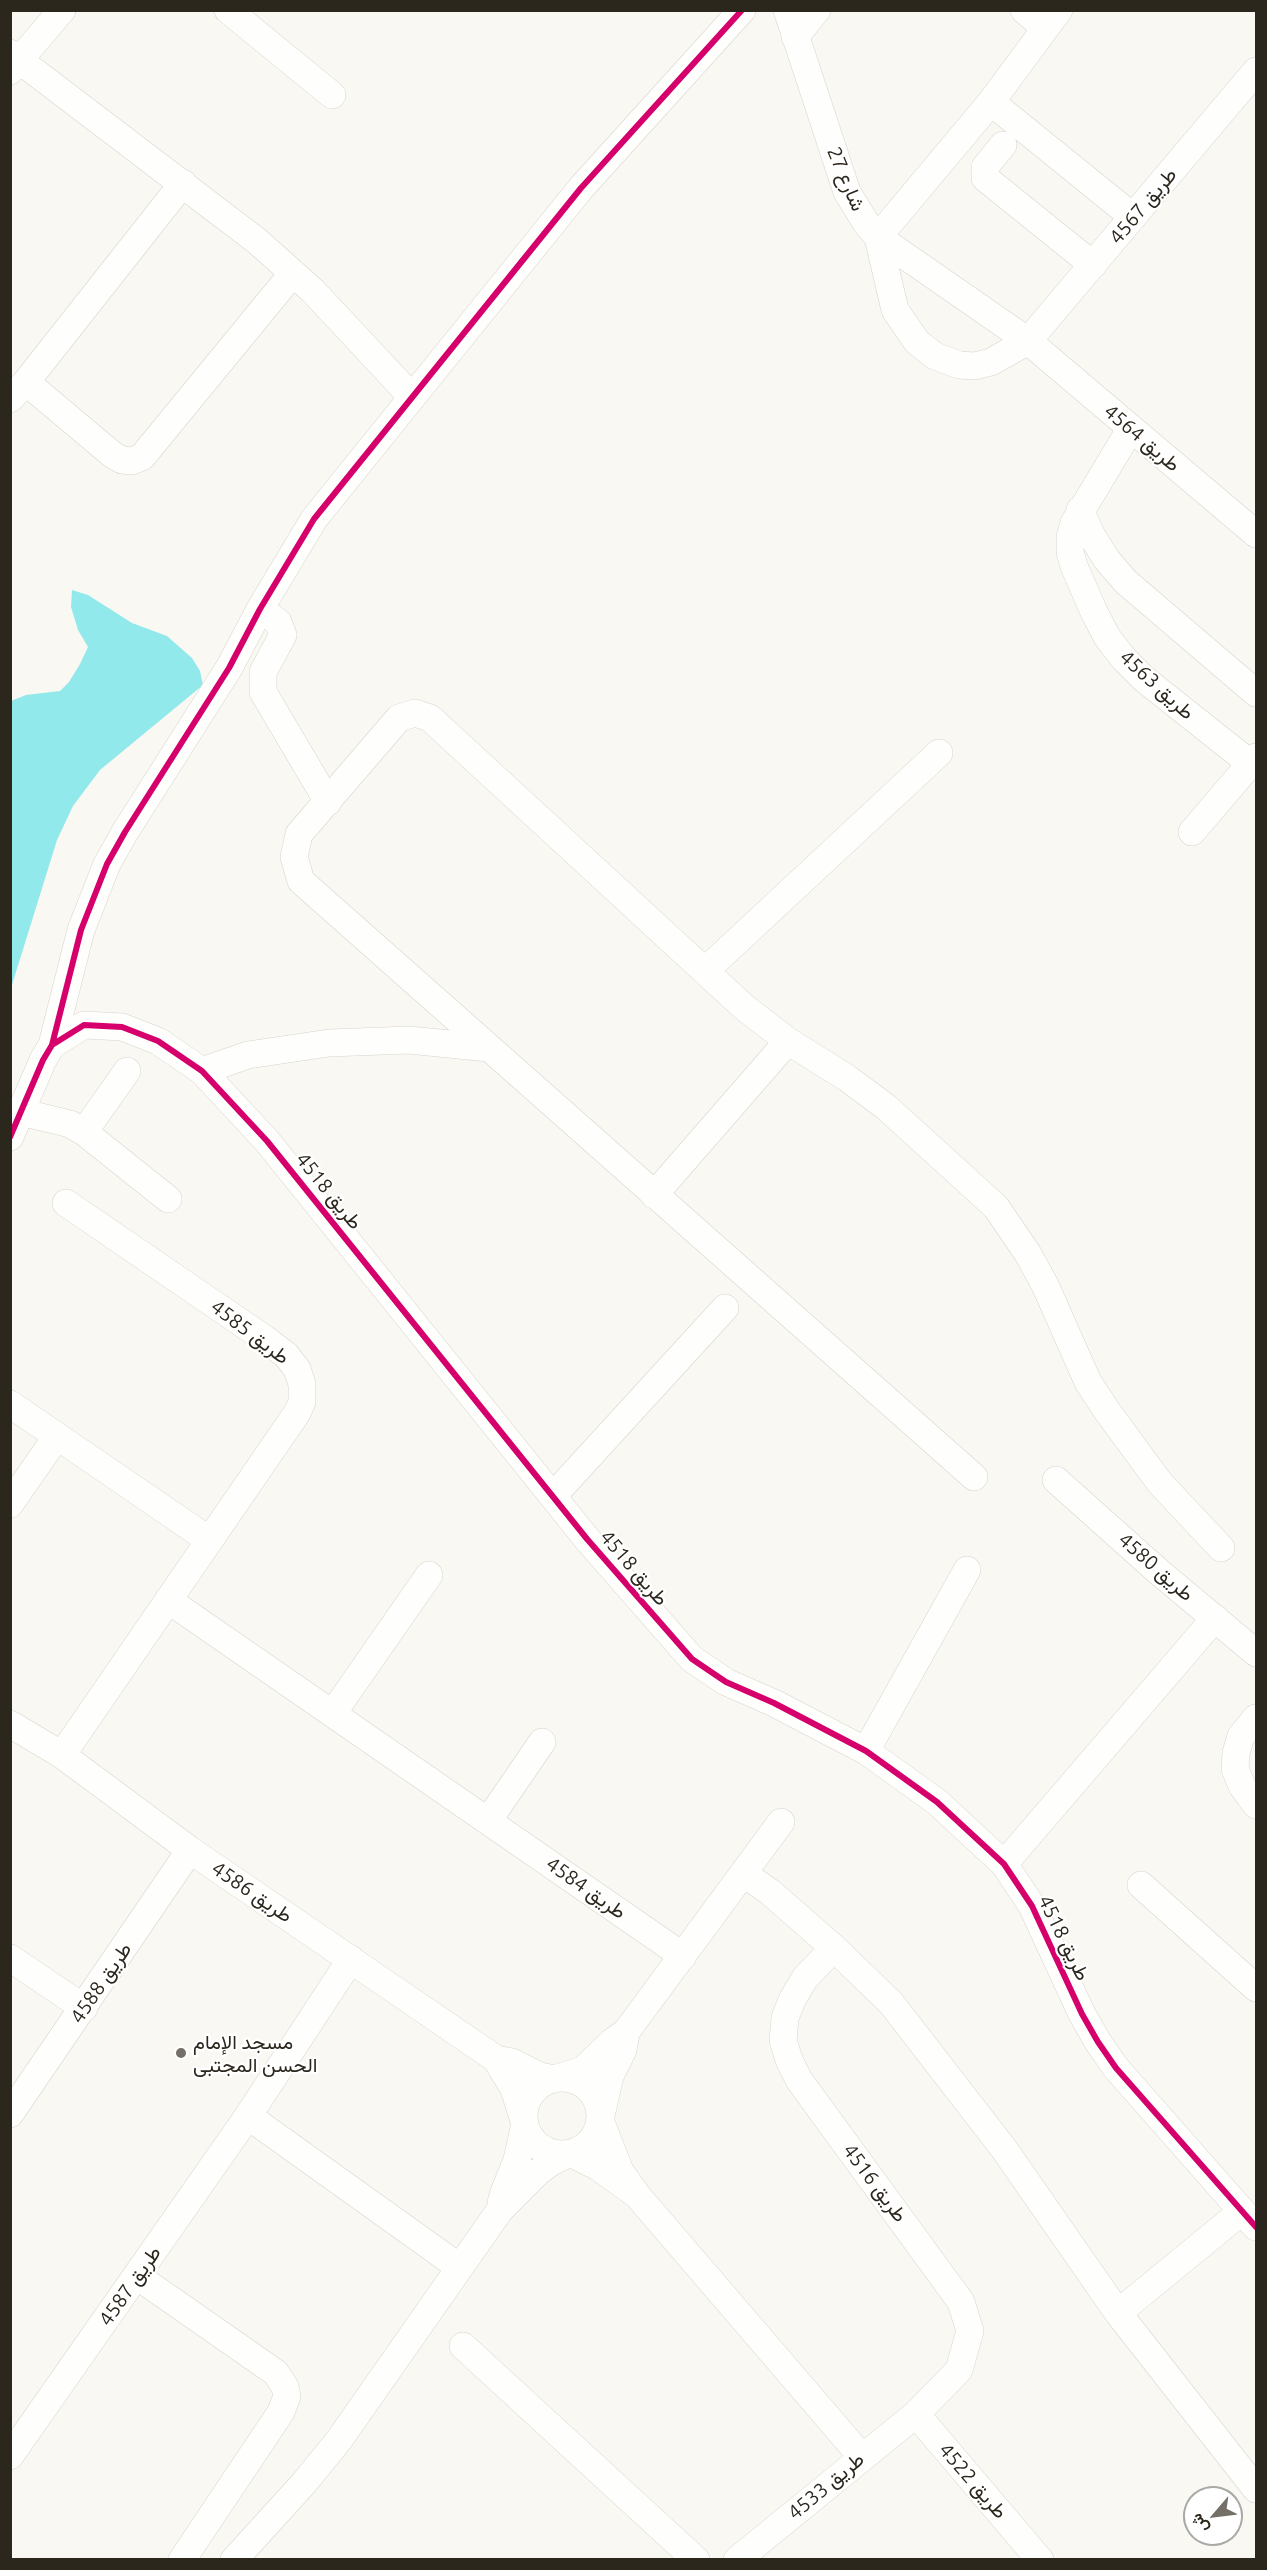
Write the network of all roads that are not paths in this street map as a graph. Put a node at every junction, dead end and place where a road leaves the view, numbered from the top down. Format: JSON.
{"nodes":[{"id":1,"x":62,"y":10,"type":"edge"},
{"id":2,"x":228,"y":10,"type":"edge"},
{"id":3,"x":742,"y":10,"type":"edge"},
{"id":4,"x":787,"y":10,"type":"edge"},
{"id":5,"x":817,"y":10,"type":"edge"},
{"id":6,"x":1024,"y":10,"type":"edge"},
{"id":7,"x":1052,"y":19,"type":"edge"},
{"id":8,"x":795,"y":37,"type":"junction"},
{"id":9,"x":13,"y":61,"type":"edge"},
{"id":10,"x":1257,"y":71,"type":"edge"},
{"id":11,"x":332,"y":95,"type":"dead end"},
{"id":12,"x":991,"y":102,"type":"junction"},
{"id":13,"x":1003,"y":145,"type":"dead end"},
{"id":14,"x":183,"y":183,"type":"junction"},
{"id":15,"x":1133,"y":217,"type":"junction"},
{"id":16,"x":878,"y":237,"type":"junction"},
{"id":17,"x":1093,"y":265,"type":"junction"},
{"id":18,"x":292,"y":273,"type":"junction"},
{"id":19,"x":1029,"y":342,"type":"junction"},
{"id":20,"x":18,"y":391,"type":"edge"},
{"id":21,"x":411,"y":396,"type":"junction"},
{"id":22,"x":1131,"y":428,"type":"junction"},
{"id":23,"x":1080,"y":510,"type":"junction"},
{"id":24,"x":1257,"y":534,"type":"edge"},
{"id":25,"x":260,"y":609,"type":"junction"},
{"id":26,"x":1257,"y":693,"type":"edge"},
{"id":27,"x":939,"y":753,"type":"dead end"},
{"id":28,"x":1254,"y":760,"type":"edge"},
{"id":29,"x":328,"y":802,"type":"junction"},
{"id":30,"x":1192,"y":832,"type":"dead end"},
{"id":31,"x":706,"y":970,"type":"junction"},
{"id":32,"x":788,"y":1041,"type":"junction"},
{"id":33,"x":52,"y":1045,"type":"junction"},
{"id":34,"x":489,"y":1048,"type":"junction"},
{"id":35,"x":126,"y":1071,"type":"dead end"},
{"id":36,"x":202,"y":1071,"type":"junction"},
{"id":37,"x":21,"y":1112,"type":"junction"},
{"id":38,"x":84,"y":1132,"type":"junction"},
{"id":39,"x":10,"y":1137,"type":"edge"},
{"id":40,"x":654,"y":1195,"type":"junction"},
{"id":41,"x":168,"y":1199,"type":"dead end"},
{"id":42,"x":66,"y":1203,"type":"dead end"},
{"id":43,"x":724,"y":1308,"type":"dead end"},
{"id":44,"x":10,"y":1404,"type":"edge"},
{"id":45,"x":57,"y":1436,"type":"junction"},
{"id":46,"x":974,"y":1477,"type":"dead end"},
{"id":47,"x":1056,"y":1480,"type":"dead end"},
{"id":48,"x":553,"y":1496,"type":"junction"},
{"id":49,"x":10,"y":1504,"type":"edge"},
{"id":50,"x":209,"y":1540,"type":"junction"},
{"id":51,"x":1221,"y":1548,"type":"dead end"},
{"id":52,"x":967,"y":1570,"type":"dead end"},
{"id":53,"x":429,"y":1575,"type":"dead end"},
{"id":54,"x":168,"y":1600,"type":"junction"},
{"id":55,"x":1215,"y":1618,"type":"junction"},
{"id":56,"x":1257,"y":1653,"type":"edge"},
{"id":57,"x":333,"y":1713,"type":"junction"},
{"id":58,"x":1257,"y":1718,"type":"edge"},
{"id":59,"x":10,"y":1724,"type":"edge"},
{"id":60,"x":542,"y":1742,"type":"dead end"},
{"id":61,"x":866,"y":1751,"type":"junction"},
{"id":62,"x":62,"y":1755,"type":"junction"},
{"id":63,"x":1257,"y":1804,"type":"edge"},
{"id":64,"x":488,"y":1821,"type":"junction"},
{"id":65,"x":782,"y":1822,"type":"dead end"},
{"id":66,"x":190,"y":1851,"type":"junction"},
{"id":67,"x":1004,"y":1864,"type":"junction"},
{"id":68,"x":744,"y":1874,"type":"junction"},
{"id":69,"x":1141,"y":1885,"type":"dead end"},
{"id":70,"x":834,"y":1948,"type":"junction"},
{"id":71,"x":683,"y":1956,"type":"junction"},
{"id":72,"x":10,"y":1958,"type":"edge"},
{"id":73,"x":351,"y":1959,"type":"junction"},
{"id":74,"x":1257,"y":1988,"type":"edge"},
{"id":75,"x":84,"y":2008,"type":"junction"},
{"id":76,"x":626,"y":2032,"type":"junction"},
{"id":77,"x":496,"y":2059,"type":"junction"},
{"id":78,"x":554,"y":2079,"type":"junction"},
{"id":79,"x":10,"y":2114,"type":"edge"},
{"id":80,"x":248,"y":2116,"type":"junction"},
{"id":81,"x":600,"y":2120,"type":"junction"},
{"id":82,"x":525,"y":2124,"type":"junction"},
{"id":83,"x":570,"y":2153,"type":"junction"},
{"id":84,"x":637,"y":2195,"type":"junction"},
{"id":85,"x":500,"y":2210,"type":"junction"},
{"id":86,"x":1249,"y":2220,"type":"edge"},
{"id":87,"x":459,"y":2267,"type":"junction"},
{"id":88,"x":136,"y":2276,"type":"junction"},
{"id":89,"x":1118,"y":2313,"type":"junction"},
{"id":90,"x":464,"y":2346,"type":"dead end"},
{"id":91,"x":916,"y":2414,"type":"junction"},
{"id":92,"x":10,"y":2456,"type":"edge"},
{"id":93,"x":861,"y":2456,"type":"junction"},
{"id":94,"x":1257,"y":2489,"type":"edge"},
{"id":95,"x":1030,"y":2556,"type":"edge"},
{"id":96,"x":182,"y":2559,"type":"edge"},
{"id":97,"x":234,"y":2559,"type":"edge"},
{"id":98,"x":696,"y":2559,"type":"edge"},
{"id":99,"x":737,"y":2559,"type":"edge"}],
"edges":[{"from":1,"to":9,"type":"street"},
{"from":2,"to":11,"type":"street"},
{"from":3,"to":21,"type":"street"},
{"from":4,"to":8,"type":"street","name":"شارع 27"},
{"from":5,"to":8,"type":"street"},
{"from":6,"to":7,"type":"street"},
{"from":7,"to":12,"type":"street"},
{"from":8,"to":16,"type":"street","name":"شارع 27"},
{"from":9,"to":14,"type":"street"},
{"from":10,"to":15,"type":"street","name":"طريق 4567"},
{"from":12,"to":15,"type":"street"},
{"from":12,"to":16,"type":"street"},
{"from":13,"to":17,"type":"street"},
{"from":14,"to":18,"type":"street"},
{"from":14,"to":20,"type":"street"},
{"from":15,"to":17,"type":"street","name":"طريق 4567"},
{"from":16,"to":19,"type":"street","name":"شارع 27"},
{"from":16,"to":19,"type":"street"},
{"from":17,"to":19,"type":"street","name":"طريق 4567"},
{"from":18,"to":20,"type":"street"},
{"from":18,"to":21,"type":"street"},
{"from":19,"to":22,"type":"street","name":"طريق 4564"},
{"from":21,"to":25,"type":"street"},
{"from":22,"to":23,"type":"street","name":"طريق 4563"},
{"from":22,"to":24,"type":"street","name":"طريق 4564"},
{"from":23,"to":26,"type":"street"},
{"from":23,"to":28,"type":"street","name":"طريق 4563"},
{"from":25,"to":29,"type":"street"},
{"from":25,"to":33,"type":"street"},
{"from":27,"to":31,"type":"street"},
{"from":28,"to":30,"type":"street","name":"طريق 4563"},
{"from":29,"to":31,"type":"street"},
{"from":29,"to":34,"type":"street"},
{"from":31,"to":32,"type":"street"},
{"from":32,"to":40,"type":"street"},
{"from":32,"to":51,"type":"street"},
{"from":33,"to":36,"type":"street","name":"طريق 4518"},
{"from":33,"to":37,"type":"street","name":"طريق 4518"},
{"from":34,"to":36,"type":"street"},
{"from":34,"to":40,"type":"street"},
{"from":35,"to":38,"type":"street"},
{"from":36,"to":48,"type":"street","name":"طريق 4518"},
{"from":37,"to":38,"type":"street"},
{"from":37,"to":39,"type":"street","name":"طريق 4518"},
{"from":38,"to":41,"type":"street"},
{"from":40,"to":46,"type":"street"},
{"from":42,"to":50,"type":"street","name":"طريق 4585"},
{"from":43,"to":48,"type":"street"},
{"from":44,"to":45,"type":"street"},
{"from":45,"to":49,"type":"street"},
{"from":45,"to":50,"type":"street"},
{"from":47,"to":55,"type":"street","name":"طريق 4580"},
{"from":48,"to":61,"type":"street","name":"طريق 4518"},
{"from":50,"to":54,"type":"street","name":"طريق 4585"},
{"from":52,"to":61,"type":"street"},
{"from":53,"to":57,"type":"street"},
{"from":54,"to":57,"type":"street","name":"طريق 4584"},
{"from":54,"to":62,"type":"street","name":"طريق 4585"},
{"from":55,"to":56,"type":"street","name":"طريق 4580"},
{"from":55,"to":67,"type":"street"},
{"from":57,"to":64,"type":"street","name":"طريق 4584"},
{"from":58,"to":63,"type":"street"},
{"from":59,"to":62,"type":"street","name":"طريق 4586"},
{"from":60,"to":64,"type":"street"},
{"from":61,"to":67,"type":"street","name":"طريق 4518"},
{"from":62,"to":66,"type":"street","name":"طريق 4586"},
{"from":64,"to":71,"type":"street","name":"طريق 4584"},
{"from":65,"to":68,"type":"street"},
{"from":66,"to":73,"type":"street","name":"طريق 4586"},
{"from":66,"to":75,"type":"street","name":"طريق 4588"},
{"from":67,"to":86,"type":"street","name":"طريق 4518"},
{"from":68,"to":70,"type":"street"},
{"from":68,"to":71,"type":"street"},
{"from":69,"to":74,"type":"street"},
{"from":70,"to":89,"type":"street"},
{"from":70,"to":91,"type":"street","name":"طريق 4516"},
{"from":71,"to":76,"type":"street"},
{"from":72,"to":75,"type":"street"},
{"from":73,"to":77,"type":"street","name":"طريق 4586"},
{"from":73,"to":80,"type":"street","name":"طريق 4587"},
{"from":75,"to":79,"type":"street","name":"طريق 4588"},
{"from":76,"to":78,"type":"street"},
{"from":76,"to":81,"type":"street"},
{"from":77,"to":78,"type":"street","name":"طريق 4586"},
{"from":77,"to":82,"type":"street","name":"طريق 4586"},
{"from":78,"to":81,"type":"street"},
{"from":78,"to":82,"type":"street"},
{"from":80,"to":87,"type":"street"},
{"from":80,"to":88,"type":"street","name":"طريق 4587"},
{"from":81,"to":83,"type":"street"},
{"from":81,"to":84,"type":"street"},
{"from":82,"to":83,"type":"street"},
{"from":82,"to":85,"type":"street"},
{"from":83,"to":84,"type":"street"},
{"from":83,"to":85,"type":"street"},
{"from":84,"to":93,"type":"street"},
{"from":85,"to":87,"type":"street"},
{"from":86,"to":89,"type":"street"},
{"from":87,"to":97,"type":"street"},
{"from":88,"to":92,"type":"street","name":"طريق 4587"},
{"from":88,"to":96,"type":"street"},
{"from":89,"to":94,"type":"street"},
{"from":90,"to":98,"type":"street"},
{"from":91,"to":93,"type":"street","name":"طريق 4533"},
{"from":91,"to":95,"type":"street","name":"طريق 4522"},
{"from":93,"to":99,"type":"street","name":"طريق 4533"}]}
